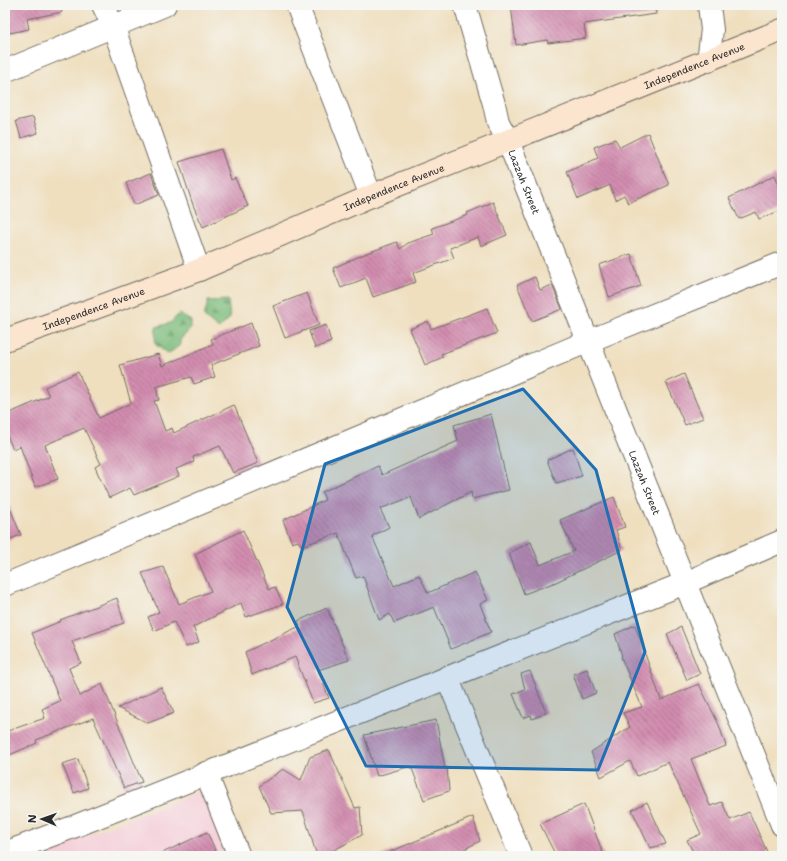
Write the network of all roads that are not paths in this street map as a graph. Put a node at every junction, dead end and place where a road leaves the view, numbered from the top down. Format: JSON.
{"nodes":[{"id":1,"x":103,"y":5,"type":"edge"},
{"id":2,"x":165,"y":5,"type":"edge"},
{"id":3,"x":297,"y":5,"type":"edge"},
{"id":4,"x":465,"y":5,"type":"edge"},
{"id":5,"x":709,"y":5,"type":"edge"},
{"id":6,"x":113,"y":26,"type":"junction"},
{"id":7,"x":782,"y":30,"type":"edge"},
{"id":8,"x":708,"y":61,"type":"junction"},
{"id":9,"x":5,"y":71,"type":"edge"},
{"id":10,"x":508,"y":141,"type":"junction"},
{"id":11,"x":371,"y":196,"type":"junction"},
{"id":12,"x":782,"y":263,"type":"edge"},
{"id":13,"x":199,"y":270,"type":"junction"},
{"id":14,"x":5,"y":340,"type":"edge"},
{"id":15,"x":588,"y":342,"type":"junction"},
{"id":16,"x":782,"y":541,"type":"edge"},
{"id":17,"x":685,"y":583,"type":"junction"},
{"id":18,"x":5,"y":585,"type":"edge"},
{"id":19,"x":447,"y":677,"type":"junction"},
{"id":20,"x":206,"y":773,"type":"junction"},
{"id":21,"x":782,"y":825,"type":"edge"},
{"id":22,"x":5,"y":853,"type":"edge"},
{"id":23,"x":239,"y":856,"type":"edge"},
{"id":24,"x":521,"y":856,"type":"edge"}],
"edges":[{"from":1,"to":6,"type":"street"},
{"from":2,"to":6,"type":"street"},
{"from":3,"to":11,"type":"street"},
{"from":4,"to":10,"type":"street","name":"Lazzah Street"},
{"from":5,"to":8,"type":"street"},
{"from":6,"to":9,"type":"street"},
{"from":6,"to":13,"type":"street"},
{"from":7,"to":8,"type":"street","name":"Independence Avenue"},
{"from":8,"to":10,"type":"street","name":"Independence Avenue"},
{"from":10,"to":11,"type":"street","name":"Independence Avenue"},
{"from":10,"to":15,"type":"street","name":"Lazzah Street"},
{"from":11,"to":13,"type":"street","name":"Independence Avenue"},
{"from":12,"to":15,"type":"street"},
{"from":13,"to":14,"type":"street","name":"Independence Avenue"},
{"from":15,"to":17,"type":"street","name":"Lazzah Street"},
{"from":15,"to":18,"type":"street"},
{"from":16,"to":17,"type":"street"},
{"from":17,"to":19,"type":"street"},
{"from":17,"to":21,"type":"street","name":"Lazzah Street"},
{"from":19,"to":20,"type":"street"},
{"from":19,"to":24,"type":"street"},
{"from":20,"to":22,"type":"street"},
{"from":20,"to":23,"type":"street"}]}
